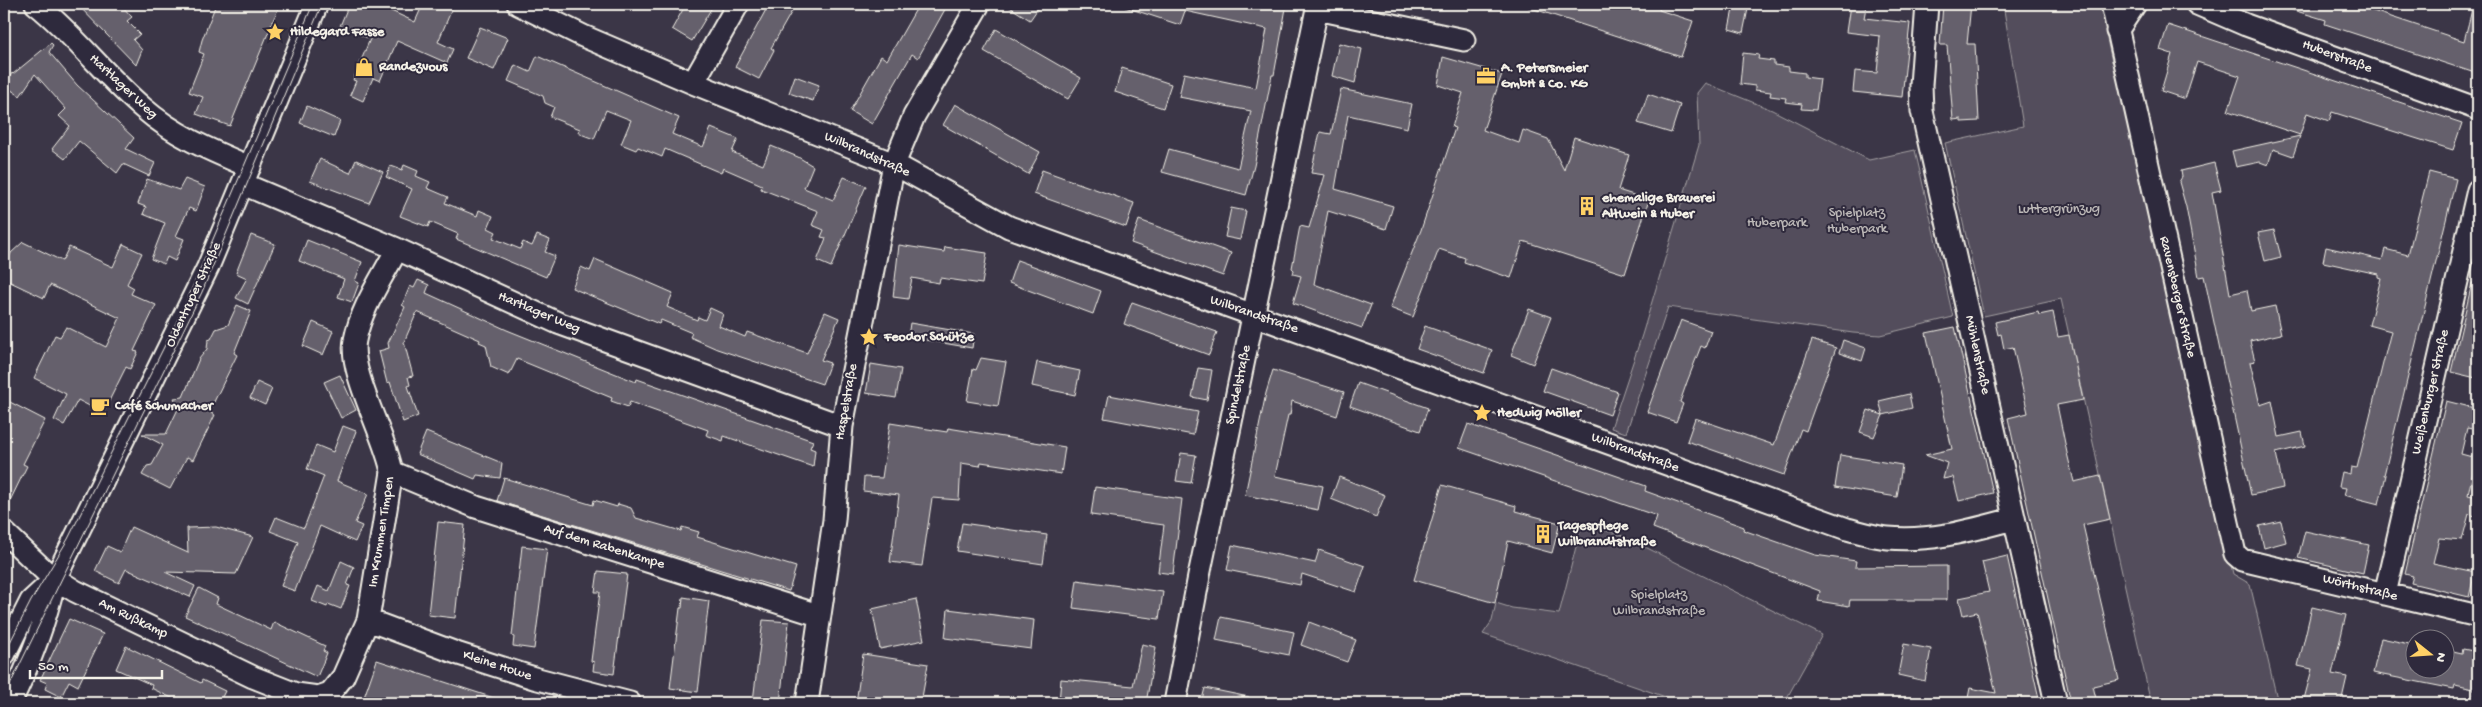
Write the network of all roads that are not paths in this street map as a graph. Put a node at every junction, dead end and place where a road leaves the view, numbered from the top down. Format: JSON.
{"nodes":[{"id":1,"x":36,"y":4,"type":"edge"},
{"id":2,"x":317,"y":4,"type":"edge"},
{"id":3,"x":518,"y":4,"type":"edge"},
{"id":4,"x":738,"y":4,"type":"edge"},
{"id":5,"x":979,"y":4,"type":"edge"},
{"id":6,"x":1927,"y":4,"type":"edge"},
{"id":7,"x":2112,"y":4,"type":"edge"},
{"id":8,"x":2135,"y":4,"type":"edge"},
{"id":9,"x":2197,"y":4,"type":"edge"},
{"id":10,"x":1317,"y":6,"type":"edge"},
{"id":11,"x":2117,"y":31,"type":"junction"},
{"id":12,"x":1464,"y":40,"type":"dead end"},
{"id":13,"x":693,"y":83,"type":"junction"},
{"id":14,"x":2478,"y":108,"type":"edge"},
{"id":15,"x":894,"y":164,"type":"junction"},
{"id":16,"x":247,"y":176,"type":"junction"},
{"id":17,"x":2478,"y":190,"type":"edge"},
{"id":18,"x":397,"y":250,"type":"junction"},
{"id":19,"x":1254,"y":315,"type":"junction"},
{"id":20,"x":842,"y":426,"type":"junction"},
{"id":21,"x":392,"y":472,"type":"junction"},
{"id":22,"x":2013,"y":518,"type":"junction"},
{"id":23,"x":4,"y":532,"type":"edge"},
{"id":24,"x":2242,"y":560,"type":"joint"},
{"id":25,"x":55,"y":580,"type":"junction"},
{"id":26,"x":2385,"y":594,"type":"junction"},
{"id":27,"x":818,"y":615,"type":"junction"},
{"id":28,"x":2478,"y":616,"type":"edge"},
{"id":29,"x":368,"y":620,"type":"junction"},
{"id":30,"x":4,"y":655,"type":"edge"},
{"id":31,"x":10,"y":703,"type":"edge"},
{"id":32,"x":630,"y":703,"type":"edge"},
{"id":33,"x":807,"y":703,"type":"edge"},
{"id":34,"x":1175,"y":703,"type":"edge"},
{"id":35,"x":2056,"y":703,"type":"edge"}],
"edges":[{"from":1,"to":16,"type":"street","name":"Hartlager Weg"},
{"from":2,"to":16,"type":"street","name":"Oldentruper Straße"},
{"from":3,"to":13,"type":"street","name":"Wilbrandstraße"},
{"from":4,"to":13,"type":"street"},
{"from":5,"to":15,"type":"street","name":"Haspelstraße"},
{"from":6,"to":22,"type":"street","name":"Mühlenstraße"},
{"from":7,"to":11,"type":"street","name":"Ravensberger Straße"},
{"from":8,"to":11,"type":"street"},
{"from":9,"to":14,"type":"street","name":"Huberstraße"},
{"from":10,"to":12,"type":"street","name":"Spindelstraße"},
{"from":10,"to":19,"type":"street","name":"Spindelstraße"},
{"from":11,"to":24,"type":"street","name":"Ravensberger Straße"},
{"from":13,"to":15,"type":"street","name":"Wilbrandstraße"},
{"from":15,"to":19,"type":"street","name":"Wilbrandstraße"},
{"from":15,"to":20,"type":"street","name":"Haspelstraße"},
{"from":16,"to":18,"type":"street","name":"Hartlager Weg"},
{"from":16,"to":25,"type":"street","name":"Oldentruper Straße"},
{"from":17,"to":26,"type":"street","name":"Weißenburger Straße"},
{"from":18,"to":20,"type":"street","name":"Hartlager Weg"},
{"from":18,"to":21,"type":"street","name":"Im Krummen Timpen"},
{"from":19,"to":22,"type":"street","name":"Wilbrandstraße"},
{"from":19,"to":34,"type":"street","name":"Spindelstraße"},
{"from":20,"to":27,"type":"street","name":"Haspelstraße"},
{"from":21,"to":27,"type":"street","name":"Auf dem Rabenkampe"},
{"from":21,"to":29,"type":"street","name":"Im Krummen Timpen"},
{"from":22,"to":35,"type":"street","name":"Mühlenstraße"},
{"from":23,"to":25,"type":"street","name":"Am Rußkamp"},
{"from":24,"to":26,"type":"street","name":"Wörthstraße"},
{"from":25,"to":29,"type":"street","name":"Am Rußkamp"},
{"from":25,"to":30,"type":"street","name":"Oldentruper Straße"},
{"from":25,"to":31,"type":"street","name":"Oldentruper Straße"},
{"from":26,"to":28,"type":"street","name":"Wörthstraße"},
{"from":27,"to":33,"type":"street","name":"Haspelstraße"},
{"from":29,"to":32,"type":"street","name":"Kleine Howe"}]}
